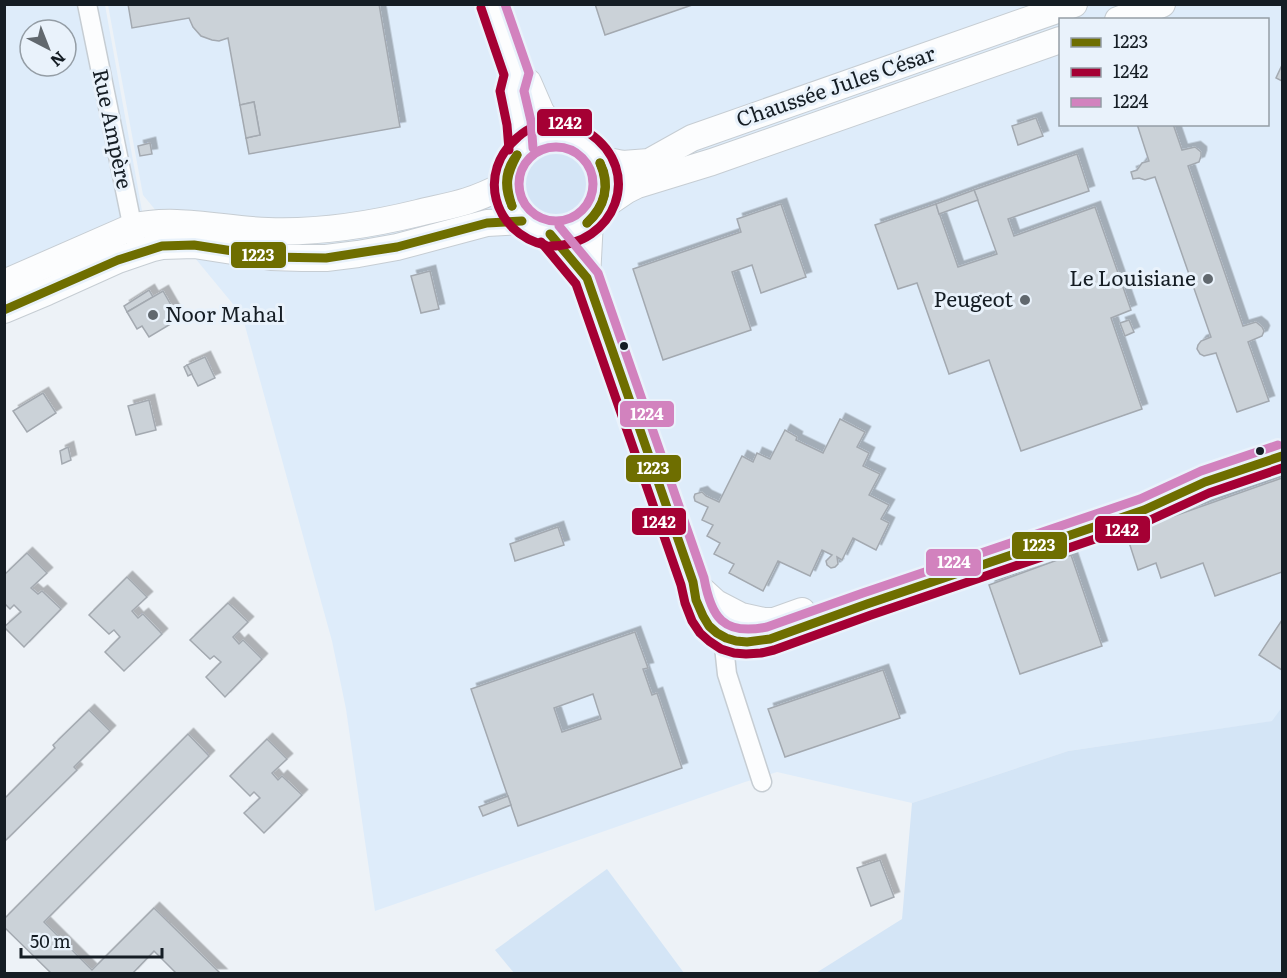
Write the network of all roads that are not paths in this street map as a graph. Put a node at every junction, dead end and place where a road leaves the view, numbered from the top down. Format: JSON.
{"nodes":[{"id":1,"x":87,"y":4,"type":"edge"},
{"id":2,"x":492,"y":4,"type":"edge"},
{"id":3,"x":1074,"y":4,"type":"edge"},
{"id":4,"x":1162,"y":4,"type":"edge"},
{"id":5,"x":1124,"y":18,"type":"edge"},
{"id":6,"x":1059,"y":40,"type":"edge"},
{"id":7,"x":517,"y":75,"type":"junction"},
{"id":8,"x":557,"y":134,"type":"junction"},
{"id":9,"x":521,"y":149,"type":"junction"},
{"id":10,"x":598,"y":159,"type":"junction"},
{"id":11,"x":505,"y":185,"type":"junction"},
{"id":12,"x":595,"y":215,"type":"junction"},
{"id":13,"x":522,"y":221,"type":"junction"},
{"id":14,"x":132,"y":227,"type":"junction"},
{"id":15,"x":549,"y":234,"type":"junction"},
{"id":16,"x":138,"y":253,"type":"junction"},
{"id":17,"x":586,"y":278,"type":"junction"},
{"id":18,"x":4,"y":283,"type":"edge"},
{"id":19,"x":4,"y":310,"type":"edge"},
{"id":20,"x":1282,"y":437,"type":"edge"},
{"id":21,"x":1282,"y":456,"type":"edge"},
{"id":22,"x":693,"y":582,"type":"junction"},
{"id":23,"x":741,"y":616,"type":"junction"},
{"id":24,"x":723,"y":637,"type":"junction"},
{"id":25,"x":762,"y":782,"type":"dead end"}],
"edges":[{"from":1,"to":14,"type":"street","name":"Rue Ampère"},
{"from":2,"to":7,"type":"main road"},
{"from":3,"to":10,"type":"main road","name":"Chaussée Jules César"},
{"from":4,"to":5,"type":"main road"},
{"from":6,"to":12,"type":"main road","name":"Chaussée Jules César"},
{"from":7,"to":8,"type":"main road"},
{"from":7,"to":9,"type":"main road"},
{"from":8,"to":9,"type":"main road"},
{"from":8,"to":10,"type":"main road"},
{"from":9,"to":11,"type":"main road"},
{"from":10,"to":12,"type":"main road"},
{"from":11,"to":13,"type":"main road"},
{"from":11,"to":14,"type":"main road"},
{"from":12,"to":15,"type":"main road"},
{"from":12,"to":17,"type":"main road"},
{"from":13,"to":15,"type":"main road"},
{"from":13,"to":16,"type":"main road"},
{"from":14,"to":16,"type":"street","name":"Rue Ampère"},
{"from":14,"to":18,"type":"main road"},
{"from":15,"to":17,"type":"main road"},
{"from":16,"to":19,"type":"main road"},
{"from":17,"to":22,"type":"main road"},
{"from":20,"to":23,"type":"main road"},
{"from":21,"to":24,"type":"main road"},
{"from":22,"to":23,"type":"main road"},
{"from":22,"to":24,"type":"main road"},
{"from":23,"to":24,"type":"street"},
{"from":24,"to":25,"type":"street"}]}
